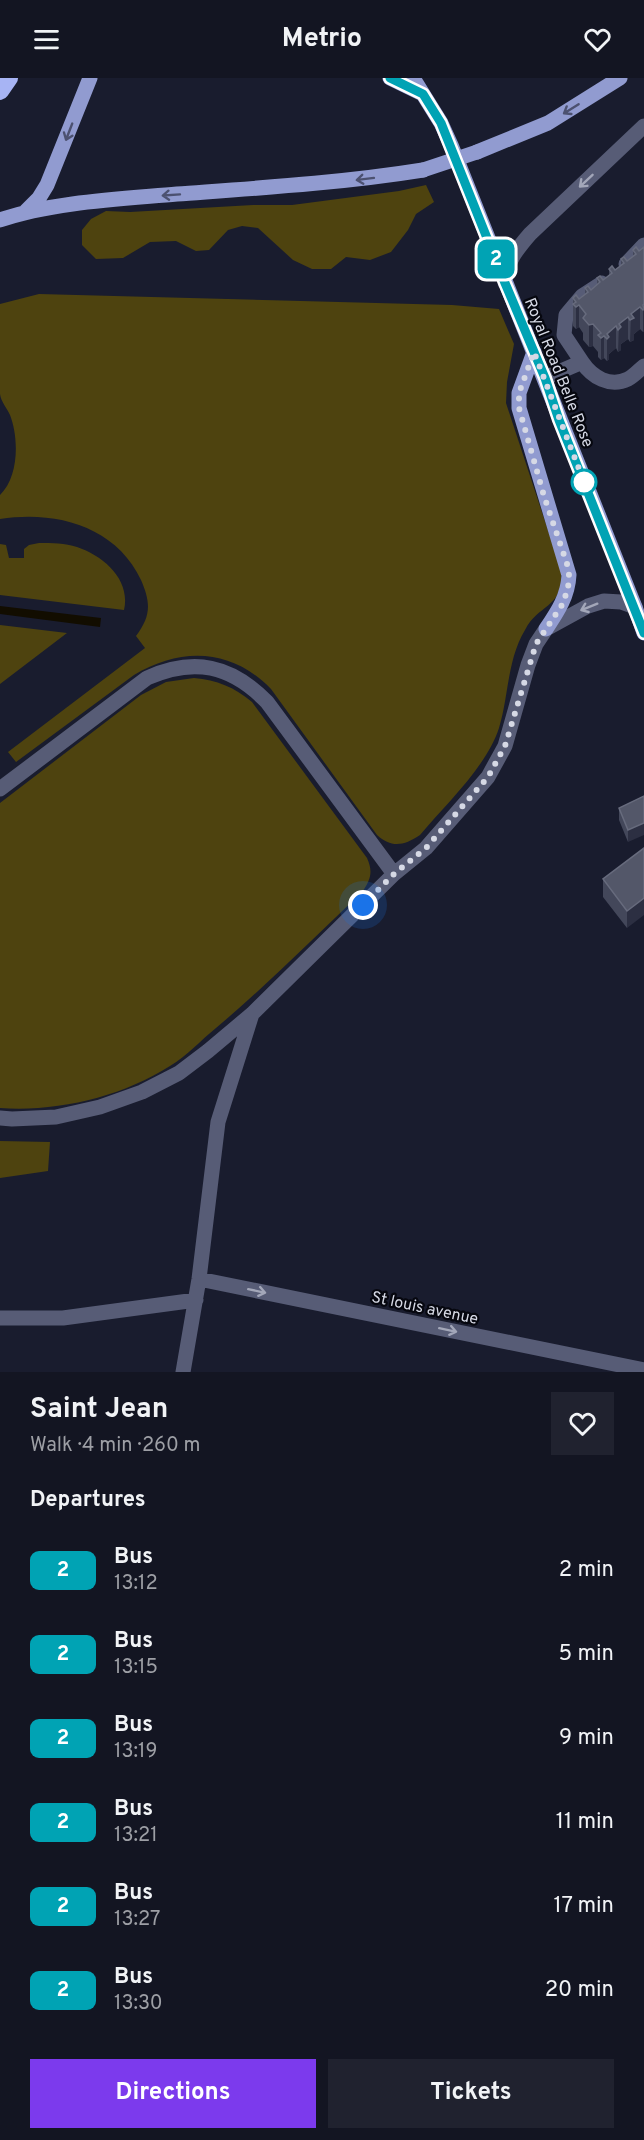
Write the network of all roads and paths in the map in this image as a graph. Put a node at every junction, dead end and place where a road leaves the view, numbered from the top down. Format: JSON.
{"nodes":[{"id":1,"x":9,"y":78,"type":"edge"},
{"id":2,"x":90,"y":78,"type":"edge"},
{"id":3,"x":390,"y":78,"type":"edge"},
{"id":4,"x":620,"y":78,"type":"edge"},
{"id":5,"x":417,"y":83,"type":"edge"},
{"id":6,"x":0,"y":91,"type":"edge"},
{"id":7,"x":644,"y":126,"type":"edge"},
{"id":8,"x":26,"y":211,"type":"junction"},
{"id":9,"x":0,"y":220,"type":"edge"},
{"id":10,"x":644,"y":245,"type":"edge"},
{"id":11,"x":505,"y":283,"type":"junction"},
{"id":12,"x":534,"y":352,"type":"junction"},
{"id":13,"x":582,"y":362,"type":"junction"},
{"id":14,"x":644,"y":366,"type":"edge"},
{"id":15,"x":545,"y":378,"type":"junction"},
{"id":16,"x":635,"y":608,"type":"junction"},
{"id":17,"x":546,"y":629,"type":"junction"},
{"id":18,"x":644,"y":633,"type":"edge"},
{"id":19,"x":0,"y":789,"type":"edge"},
{"id":20,"x":394,"y":874,"type":"junction"},
{"id":21,"x":252,"y":1014,"type":"junction"},
{"id":22,"x":0,"y":1118,"type":"edge"},
{"id":23,"x":199,"y":1279,"type":"junction"},
{"id":24,"x":196,"y":1300,"type":"junction"},
{"id":25,"x":0,"y":1318,"type":"edge"},
{"id":26,"x":644,"y":1370,"type":"edge"},
{"id":27,"x":183,"y":1372,"type":"edge"}],
"edges":[{"from":1,"to":6,"type":"highway"},
{"from":2,"to":8,"type":"main road","one_way":true},
{"from":3,"to":5,"type":"main road","name":"Royal Road Belle Rose"},
{"from":4,"to":8,"type":"main road","one_way":true,"bridge":true},
{"from":5,"to":11,"type":"main road","name":"Royal Road Belle Rose"},
{"from":7,"to":11,"type":"street","one_way":true},
{"from":8,"to":9,"type":"main road"},
{"from":10,"to":13,"type":"street"},
{"from":11,"to":12,"type":"main road","name":"Royal Road Belle Rose"},
{"from":12,"to":15,"type":"main road","name":"Royal Road Belle Rose"},
{"from":12,"to":17,"type":"main road"},
{"from":13,"to":14,"type":"street"},
{"from":13,"to":15,"type":"street"},
{"from":15,"to":16,"type":"main road","name":"Royal Road Belle Rose"},
{"from":16,"to":17,"type":"street","one_way":true},
{"from":16,"to":18,"type":"main road","name":"Royal Road Belle Rose"},
{"from":17,"to":20,"type":"street"},
{"from":19,"to":20,"type":"street"},
{"from":20,"to":21,"type":"street"},
{"from":21,"to":22,"type":"street"},
{"from":21,"to":23,"type":"street"},
{"from":23,"to":24,"type":"street"},
{"from":23,"to":26,"type":"street","name":"St louis avenue","one_way":true},
{"from":24,"to":25,"type":"street"},
{"from":24,"to":27,"type":"street"}]}
